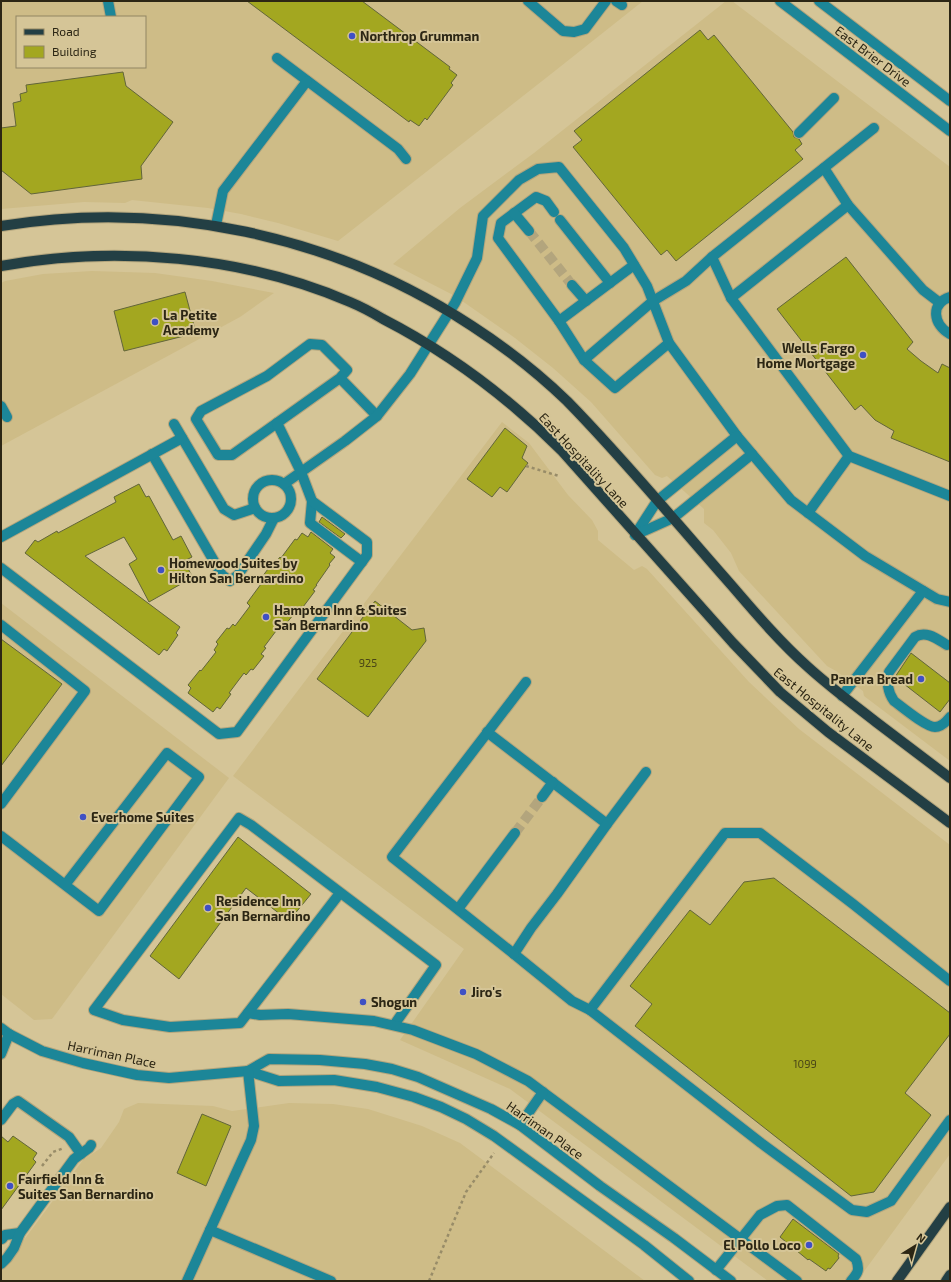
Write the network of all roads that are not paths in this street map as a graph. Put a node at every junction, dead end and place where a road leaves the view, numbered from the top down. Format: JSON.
{"nodes":[{"id":1,"x":108,"y":1,"type":"edge"},
{"id":2,"x":528,"y":1,"type":"edge"},
{"id":3,"x":606,"y":1,"type":"edge"},
{"id":4,"x":780,"y":1,"type":"edge"},
{"id":5,"x":819,"y":1,"type":"edge"},
{"id":6,"x":111,"y":16,"type":"edge"},
{"id":7,"x":277,"y":58,"type":"dead end"},
{"id":8,"x":307,"y":81,"type":"junction"},
{"id":9,"x":834,"y":98,"type":"dead end"},
{"id":10,"x":950,"y":101,"type":"edge"},
{"id":11,"x":874,"y":128,"type":"dead end"},
{"id":12,"x":950,"y":131,"type":"edge"},
{"id":13,"x":799,"y":133,"type":"dead end"},
{"id":14,"x":406,"y":159,"type":"dead end"},
{"id":15,"x":824,"y":168,"type":"junction"},
{"id":16,"x":848,"y":205,"type":"junction"},
{"id":17,"x":514,"y":213,"type":"junction"},
{"id":18,"x":1,"y":226,"type":"edge"},
{"id":19,"x":216,"y":226,"type":"junction"},
{"id":20,"x":528,"y":231,"type":"tunnel mouth"},
{"id":21,"x":712,"y":257,"type":"junction"},
{"id":22,"x":634,"y":265,"type":"junction"},
{"id":23,"x":1,"y":266,"type":"edge"},
{"id":24,"x":610,"y":283,"type":"junction"},
{"id":25,"x":572,"y":285,"type":"tunnel mouth"},
{"id":26,"x":950,"y":297,"type":"edge"},
{"id":27,"x":731,"y":298,"type":"junction"},
{"id":28,"x":586,"y":301,"type":"junction"},
{"id":29,"x":652,"y":301,"type":"junction"},
{"id":30,"x":940,"y":303,"type":"junction"},
{"id":31,"x":450,"y":312,"type":"junction"},
{"id":32,"x":560,"y":321,"type":"junction"},
{"id":33,"x":950,"y":334,"type":"edge"},
{"id":34,"x":669,"y":343,"type":"junction"},
{"id":35,"x":429,"y":344,"type":"junction"},
{"id":36,"x":584,"y":360,"type":"junction"},
{"id":37,"x":340,"y":378,"type":"junction"},
{"id":38,"x":1,"y":406,"type":"edge"},
{"id":39,"x":377,"y":416,"type":"junction"},
{"id":40,"x":6,"y":417,"type":"dead end"},
{"id":41,"x":277,"y":423,"type":"junction"},
{"id":42,"x":174,"y":424,"type":"dead end"},
{"id":43,"x":737,"y":436,"type":"junction"},
{"id":44,"x":182,"y":438,"type":"junction"},
{"id":45,"x":152,"y":454,"type":"junction"},
{"id":46,"x":752,"y":454,"type":"junction"},
{"id":47,"x":849,"y":456,"type":"junction"},
{"id":48,"x":301,"y":472,"type":"junction"},
{"id":49,"x":284,"y":484,"type":"junction"},
{"id":50,"x":950,"y":496,"type":"edge"},
{"id":51,"x":312,"y":501,"type":"junction"},
{"id":52,"x":657,"y":501,"type":"junction"},
{"id":53,"x":255,"y":508,"type":"junction"},
{"id":54,"x":808,"y":513,"type":"junction"},
{"id":55,"x":274,"y":518,"type":"junction"},
{"id":56,"x":673,"y":518,"type":"junction"},
{"id":57,"x":636,"y":534,"type":"junction"},
{"id":58,"x":1,"y":537,"type":"edge"},
{"id":59,"x":362,"y":562,"type":"junction"},
{"id":60,"x":1,"y":568,"type":"edge"},
{"id":61,"x":923,"y":591,"type":"junction"},
{"id":62,"x":950,"y":602,"type":"edge"},
{"id":63,"x":1,"y":625,"type":"edge"},
{"id":64,"x":949,"y":645,"type":"edge"},
{"id":65,"x":526,"y":682,"type":"dead end"},
{"id":66,"x":842,"y":696,"type":"junction"},
{"id":67,"x":950,"y":717,"type":"edge"},
{"id":68,"x":487,"y":732,"type":"junction"},
{"id":69,"x":646,"y":772,"type":"dead end"},
{"id":70,"x":950,"y":778,"type":"edge"},
{"id":71,"x":553,"y":782,"type":"junction"},
{"id":72,"x":542,"y":797,"type":"tunnel mouth"},
{"id":73,"x":1,"y":804,"type":"edge"},
{"id":74,"x":950,"y":823,"type":"edge"},
{"id":75,"x":607,"y":824,"type":"junction"},
{"id":76,"x":515,"y":833,"type":"tunnel mouth"},
{"id":77,"x":1,"y":836,"type":"edge"},
{"id":78,"x":65,"y":885,"type":"junction"},
{"id":79,"x":340,"y":893,"type":"junction"},
{"id":80,"x":458,"y":909,"type":"junction"},
{"id":81,"x":514,"y":954,"type":"junction"},
{"id":82,"x":950,"y":981,"type":"edge"},
{"id":83,"x":590,"y":1010,"type":"junction"},
{"id":84,"x":248,"y":1013,"type":"junction"},
{"id":85,"x":394,"y":1025,"type":"junction"},
{"id":86,"x":5,"y":1031,"type":"edge"},
{"id":87,"x":1,"y":1054,"type":"edge"},
{"id":88,"x":248,"y":1071,"type":"junction"},
{"id":89,"x":543,"y":1092,"type":"junction"},
{"id":90,"x":1,"y":1120,"type":"edge"},
{"id":91,"x":950,"y":1120,"type":"edge"},
{"id":92,"x":520,"y":1125,"type":"junction"},
{"id":93,"x":91,"y":1145,"type":"dead end"},
{"id":94,"x":81,"y":1154,"type":"junction"},
{"id":95,"x":950,"y":1207,"type":"edge"},
{"id":96,"x":210,"y":1230,"type":"junction"},
{"id":97,"x":20,"y":1233,"type":"junction"},
{"id":98,"x":2,"y":1239,"type":"dead end"},
{"id":99,"x":741,"y":1239,"type":"junction"},
{"id":100,"x":1,"y":1264,"type":"edge"},
{"id":101,"x":716,"y":1270,"type":"junction"},
{"id":102,"x":950,"y":1275,"type":"edge"},
{"id":103,"x":687,"y":1280,"type":"edge"},
{"id":104,"x":187,"y":1281,"type":"edge"},
{"id":105,"x":331,"y":1281,"type":"edge"},
{"id":106,"x":730,"y":1281,"type":"edge"},
{"id":107,"x":797,"y":1281,"type":"edge"},
{"id":108,"x":851,"y":1281,"type":"edge"},
{"id":109,"x":897,"y":1281,"type":"edge"},
{"id":110,"x":946,"y":1281,"type":"edge"}],
"edges":[{"from":1,"to":6,"type":"street"},
{"from":2,"to":3,"type":"street"},
{"from":4,"to":12,"type":"street","name":"East Brier Drive"},
{"from":5,"to":10,"type":"street","name":"East Brier Drive"},
{"from":7,"to":8,"type":"street"},
{"from":8,"to":14,"type":"street"},
{"from":8,"to":19,"type":"street"},
{"from":9,"to":13,"type":"street"},
{"from":11,"to":15,"type":"street"},
{"from":15,"to":16,"type":"street"},
{"from":15,"to":21,"type":"street"},
{"from":16,"to":27,"type":"street"},
{"from":16,"to":30,"type":"street"},
{"from":17,"to":20,"type":"street"},
{"from":17,"to":24,"type":"street"},
{"from":17,"to":32,"type":"street"},
{"from":18,"to":19,"type":"main road","name":"East Hospitality Lane"},
{"from":19,"to":31,"type":"main road","name":"East Hospitality Lane"},
{"from":21,"to":27,"type":"street"},
{"from":21,"to":29,"type":"street"},
{"from":22,"to":24,"type":"street"},
{"from":22,"to":29,"type":"street"},
{"from":22,"to":31,"type":"street"},
{"from":23,"to":35,"type":"main road","name":"East Hospitality Lane"},
{"from":24,"to":28,"type":"street"},
{"from":25,"to":28,"type":"street"},
{"from":26,"to":30,"type":"street"},
{"from":27,"to":47,"type":"street"},
{"from":28,"to":32,"type":"street"},
{"from":29,"to":34,"type":"street"},
{"from":29,"to":36,"type":"street"},
{"from":30,"to":33,"type":"street"},
{"from":31,"to":35,"type":"street"},
{"from":31,"to":52,"type":"main road","name":"East Hospitality Lane"},
{"from":32,"to":36,"type":"street"},
{"from":34,"to":36,"type":"street"},
{"from":34,"to":43,"type":"street"},
{"from":35,"to":39,"type":"street"},
{"from":35,"to":57,"type":"main road","name":"East Hospitality Lane"},
{"from":37,"to":39,"type":"street"},
{"from":37,"to":41,"type":"street"},
{"from":37,"to":41,"type":"street"},
{"from":38,"to":40,"type":"street"},
{"from":39,"to":48,"type":"street"},
{"from":41,"to":48,"type":"street"},
{"from":42,"to":44,"type":"street"},
{"from":43,"to":46,"type":"street"},
{"from":43,"to":52,"type":"street"},
{"from":44,"to":45,"type":"street"},
{"from":44,"to":53,"type":"street"},
{"from":45,"to":55,"type":"street"},
{"from":45,"to":58,"type":"street"},
{"from":46,"to":54,"type":"street"},
{"from":46,"to":56,"type":"street"},
{"from":47,"to":50,"type":"street"},
{"from":47,"to":54,"type":"street"},
{"from":48,"to":49,"type":"street"},
{"from":48,"to":51,"type":"street"},
{"from":49,"to":53,"type":"street"},
{"from":49,"to":55,"type":"street"},
{"from":51,"to":59,"type":"street"},
{"from":51,"to":59,"type":"street"},
{"from":52,"to":56,"type":"main road","name":"East Hospitality Lane"},
{"from":52,"to":57,"type":"street"},
{"from":53,"to":55,"type":"street"},
{"from":54,"to":61,"type":"street"},
{"from":56,"to":57,"type":"street"},
{"from":56,"to":66,"type":"main road","name":"East Hospitality Lane"},
{"from":57,"to":74,"type":"main road","name":"East Hospitality Lane"},
{"from":59,"to":60,"type":"street"},
{"from":61,"to":62,"type":"street"},
{"from":61,"to":66,"type":"street"},
{"from":63,"to":73,"type":"street"},
{"from":64,"to":67,"type":"street"},
{"from":65,"to":68,"type":"street"},
{"from":66,"to":70,"type":"main road","name":"East Hospitality Lane"},
{"from":68,"to":71,"type":"street"},
{"from":68,"to":80,"type":"street"},
{"from":69,"to":75,"type":"street"},
{"from":71,"to":72,"type":"street"},
{"from":71,"to":75,"type":"street"},
{"from":75,"to":81,"type":"street"},
{"from":76,"to":80,"type":"street"},
{"from":77,"to":78,"type":"street"},
{"from":78,"to":78,"type":"street"},
{"from":79,"to":84,"type":"street"},
{"from":79,"to":84,"type":"street"},
{"from":79,"to":85,"type":"street"},
{"from":80,"to":81,"type":"street"},
{"from":81,"to":83,"type":"street"},
{"from":82,"to":83,"type":"street"},
{"from":83,"to":91,"type":"street"},
{"from":84,"to":85,"type":"street"},
{"from":85,"to":89,"type":"street"},
{"from":86,"to":87,"type":"street"},
{"from":86,"to":88,"type":"street","name":"Harriman Place"},
{"from":88,"to":92,"type":"street","name":"Harriman Place"},
{"from":88,"to":96,"type":"street"},
{"from":88,"to":103,"type":"street","name":"Harriman Place"},
{"from":89,"to":92,"type":"street"},
{"from":89,"to":99,"type":"street"},
{"from":90,"to":94,"type":"street"},
{"from":92,"to":101,"type":"street","name":"Harriman Place"},
{"from":93,"to":94,"type":"street"},
{"from":94,"to":97,"type":"street"},
{"from":95,"to":109,"type":"main road"},
{"from":96,"to":104,"type":"street"},
{"from":96,"to":105,"type":"street"},
{"from":97,"to":98,"type":"street"},
{"from":97,"to":100,"type":"street"},
{"from":99,"to":101,"type":"street"},
{"from":99,"to":107,"type":"street"},
{"from":99,"to":108,"type":"street"},
{"from":101,"to":106,"type":"street","name":"Harriman Place"},
{"from":102,"to":110,"type":"main road"}]}
